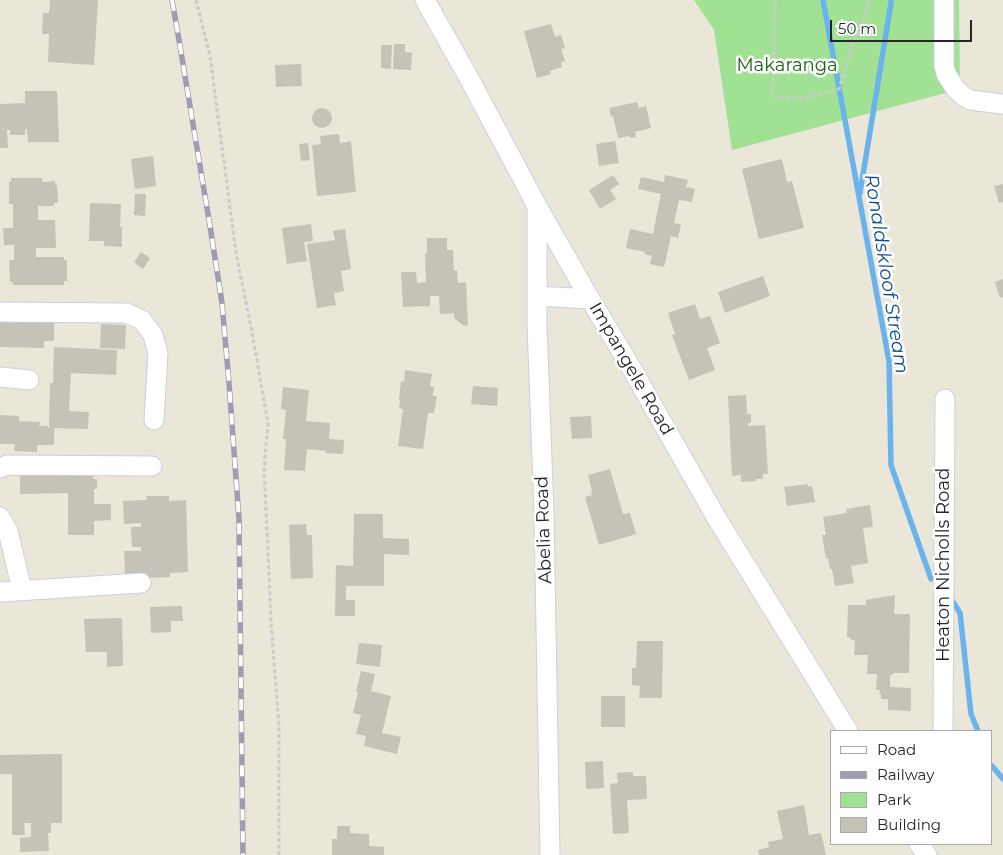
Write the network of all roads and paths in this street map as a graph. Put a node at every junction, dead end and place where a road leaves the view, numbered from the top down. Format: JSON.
{"nodes":[{"id":1,"x":196,"y":0,"type":"edge"},
{"id":2,"x":425,"y":0,"type":"edge"},
{"id":3,"x":775,"y":0,"type":"edge"},
{"id":4,"x":869,"y":0,"type":"edge"},
{"id":5,"x":944,"y":0,"type":"edge"},
{"id":6,"x":1003,"y":104,"type":"edge"},
{"id":7,"x":537,"y":206,"type":"junction"},
{"id":8,"x":537,"y":296,"type":"junction"},
{"id":9,"x":590,"y":299,"type":"junction"},
{"id":10,"x":0,"y":312,"type":"edge"},
{"id":11,"x":0,"y":377,"type":"edge"},
{"id":12,"x":29,"y":380,"type":"dead end"},
{"id":13,"x":945,"y":399,"type":"dead end"},
{"id":14,"x":154,"y":420,"type":"dead end"},
{"id":15,"x":152,"y":466,"type":"dead end"},
{"id":16,"x":0,"y":468,"type":"edge"},
{"id":17,"x":0,"y":517,"type":"edge"},
{"id":18,"x":141,"y":583,"type":"dead end"},
{"id":19,"x":22,"y":590,"type":"junction"},
{"id":20,"x":0,"y":592,"type":"edge"},
{"id":21,"x":847,"y":730,"type":"edge"},
{"id":22,"x":943,"y":730,"type":"edge"},
{"id":23,"x":279,"y":855,"type":"edge"},
{"id":24,"x":550,"y":855,"type":"edge"}],
"edges":[{"from":1,"to":23,"type":"path"},
{"from":2,"to":7,"type":"street","name":"Impangele Road"},
{"from":3,"to":4,"type":"path"},
{"from":5,"to":6,"type":"street"},
{"from":7,"to":8,"type":"street","name":"Abelia Road"},
{"from":7,"to":9,"type":"street","name":"Impangele Road"},
{"from":8,"to":9,"type":"street"},
{"from":8,"to":24,"type":"street","name":"Abelia Road"},
{"from":9,"to":21,"type":"street","name":"Impangele Road"},
{"from":10,"to":14,"type":"street"},
{"from":11,"to":12,"type":"street"},
{"from":13,"to":22,"type":"street","name":"Heaton Nicholls Road"},
{"from":15,"to":16,"type":"street"},
{"from":17,"to":19,"type":"street"},
{"from":18,"to":19,"type":"street"},
{"from":19,"to":20,"type":"street"}]}
